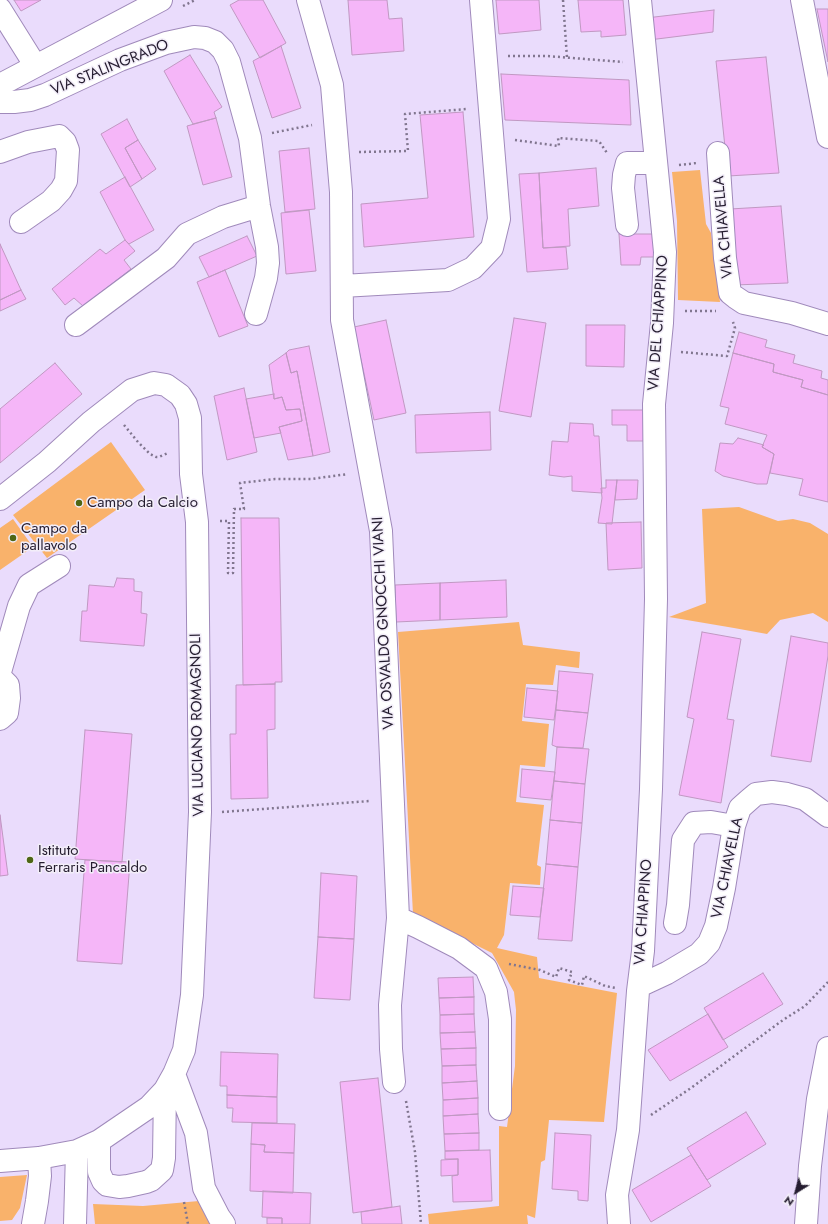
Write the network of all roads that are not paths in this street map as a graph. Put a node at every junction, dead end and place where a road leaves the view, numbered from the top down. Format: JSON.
{"nodes":[{"id":1,"x":161,"y":0,"type":"edge"},
{"id":2,"x":308,"y":0,"type":"edge"},
{"id":3,"x":481,"y":0,"type":"edge"},
{"id":4,"x":640,"y":0,"type":"edge"},
{"id":5,"x":802,"y":0,"type":"edge"},
{"id":6,"x":0,"y":9,"type":"edge"},
{"id":7,"x":35,"y":66,"type":"junction"},
{"id":8,"x":0,"y":85,"type":"edge"},
{"id":9,"x":0,"y":102,"type":"edge"},
{"id":10,"x":828,"y":137,"type":"edge"},
{"id":11,"x":0,"y":152,"type":"edge"},
{"id":12,"x":709,"y":158,"type":"road end"},
{"id":13,"x":664,"y":164,"type":"junction"},
{"id":14,"x":258,"y":206,"type":"junction"},
{"id":15,"x":21,"y":222,"type":"dead end"},
{"id":16,"x":627,"y":225,"type":"dead end"},
{"id":17,"x":342,"y":286,"type":"junction"},
{"id":18,"x":256,"y":314,"type":"dead end"},
{"id":19,"x":76,"y":324,"type":"dead end"},
{"id":20,"x":828,"y":324,"type":"edge"},
{"id":21,"x":0,"y":499,"type":"edge"},
{"id":22,"x":59,"y":566,"type":"dead end"},
{"id":23,"x":656,"y":599,"type":"joint"},
{"id":24,"x":0,"y":672,"type":"edge"},
{"id":25,"x":0,"y":677,"type":"edge"},
{"id":26,"x":0,"y":719,"type":"edge"},
{"id":27,"x":828,"y":816,"type":"edge"},
{"id":28,"x":734,"y":826,"type":"junction"},
{"id":29,"x":398,"y":918,"type":"junction"},
{"id":30,"x":675,"y":923,"type":"dead end"},
{"id":31,"x":639,"y":986,"type":"junction"},
{"id":32,"x":828,"y":1048,"type":"edge"},
{"id":33,"x":170,"y":1082,"type":"junction"},
{"id":34,"x":394,"y":1082,"type":"road end"},
{"id":35,"x":500,"y":1109,"type":"dead end"},
{"id":36,"x":99,"y":1141,"type":"junction"},
{"id":37,"x":78,"y":1152,"type":"junction"},
{"id":38,"x":39,"y":1158,"type":"junction"},
{"id":39,"x":0,"y":1161,"type":"edge"},
{"id":40,"x":33,"y":1224,"type":"edge"},
{"id":41,"x":75,"y":1224,"type":"edge"},
{"id":42,"x":224,"y":1224,"type":"edge"},
{"id":43,"x":619,"y":1224,"type":"edge"},
{"id":44,"x":806,"y":1224,"type":"edge"}],
"edges":[{"from":1,"to":7,"type":"street","name":"VIA STALINGRADO"},
{"from":2,"to":17,"type":"street","name":"VIA OSVALDO GNOCCHI VIANI"},
{"from":3,"to":17,"type":"street"},
{"from":4,"to":13,"type":"street","name":"VIA DEL CHIAPPINO"},
{"from":5,"to":10,"type":"street"},
{"from":6,"to":7,"type":"street"},
{"from":7,"to":8,"type":"street","name":"VIA STALINGRADO"},
{"from":9,"to":14,"type":"street","name":"VIA STALINGRADO"},
{"from":11,"to":15,"type":"street"},
{"from":12,"to":20,"type":"street","name":"VIA CHIAVELLA"},
{"from":13,"to":16,"type":"street"},
{"from":13,"to":23,"type":"street","name":"VIA DEL CHIAPPINO"},
{"from":14,"to":18,"type":"street","name":"VIA STALINGRADO"},
{"from":14,"to":19,"type":"street"},
{"from":17,"to":29,"type":"street","name":"VIA OSVALDO GNOCCHI VIANI"},
{"from":21,"to":33,"type":"street","name":"VIA LUCIANO ROMAGNOLI"},
{"from":22,"to":24,"type":"street"},
{"from":23,"to":31,"type":"street","name":"VIA CHIAPPINO"},
{"from":25,"to":26,"type":"street"},
{"from":27,"to":28,"type":"street","name":"VIA CHIAVELLA"},
{"from":28,"to":30,"type":"street"},
{"from":28,"to":31,"type":"street","name":"VIA CHIAVELLA"},
{"from":29,"to":34,"type":"street","name":"VIA OSVALDO GNOCCHI VIANI"},
{"from":29,"to":35,"type":"street"},
{"from":31,"to":43,"type":"street","name":"VIA CHIAPPINO"},
{"from":32,"to":44,"type":"street"},
{"from":33,"to":36,"type":"street","name":"VIA LUCIANO ROMAGNOLI"},
{"from":33,"to":36,"type":"street"},
{"from":33,"to":42,"type":"street"},
{"from":36,"to":37,"type":"street","name":"VIA LUCIANO ROMAGNOLI"},
{"from":37,"to":38,"type":"street","name":"VIA LUCIANO ROMAGNOLI"},
{"from":37,"to":41,"type":"street"},
{"from":38,"to":39,"type":"street","name":"VIA LUCIANO ROMAGNOLI"},
{"from":38,"to":40,"type":"street"}]}
